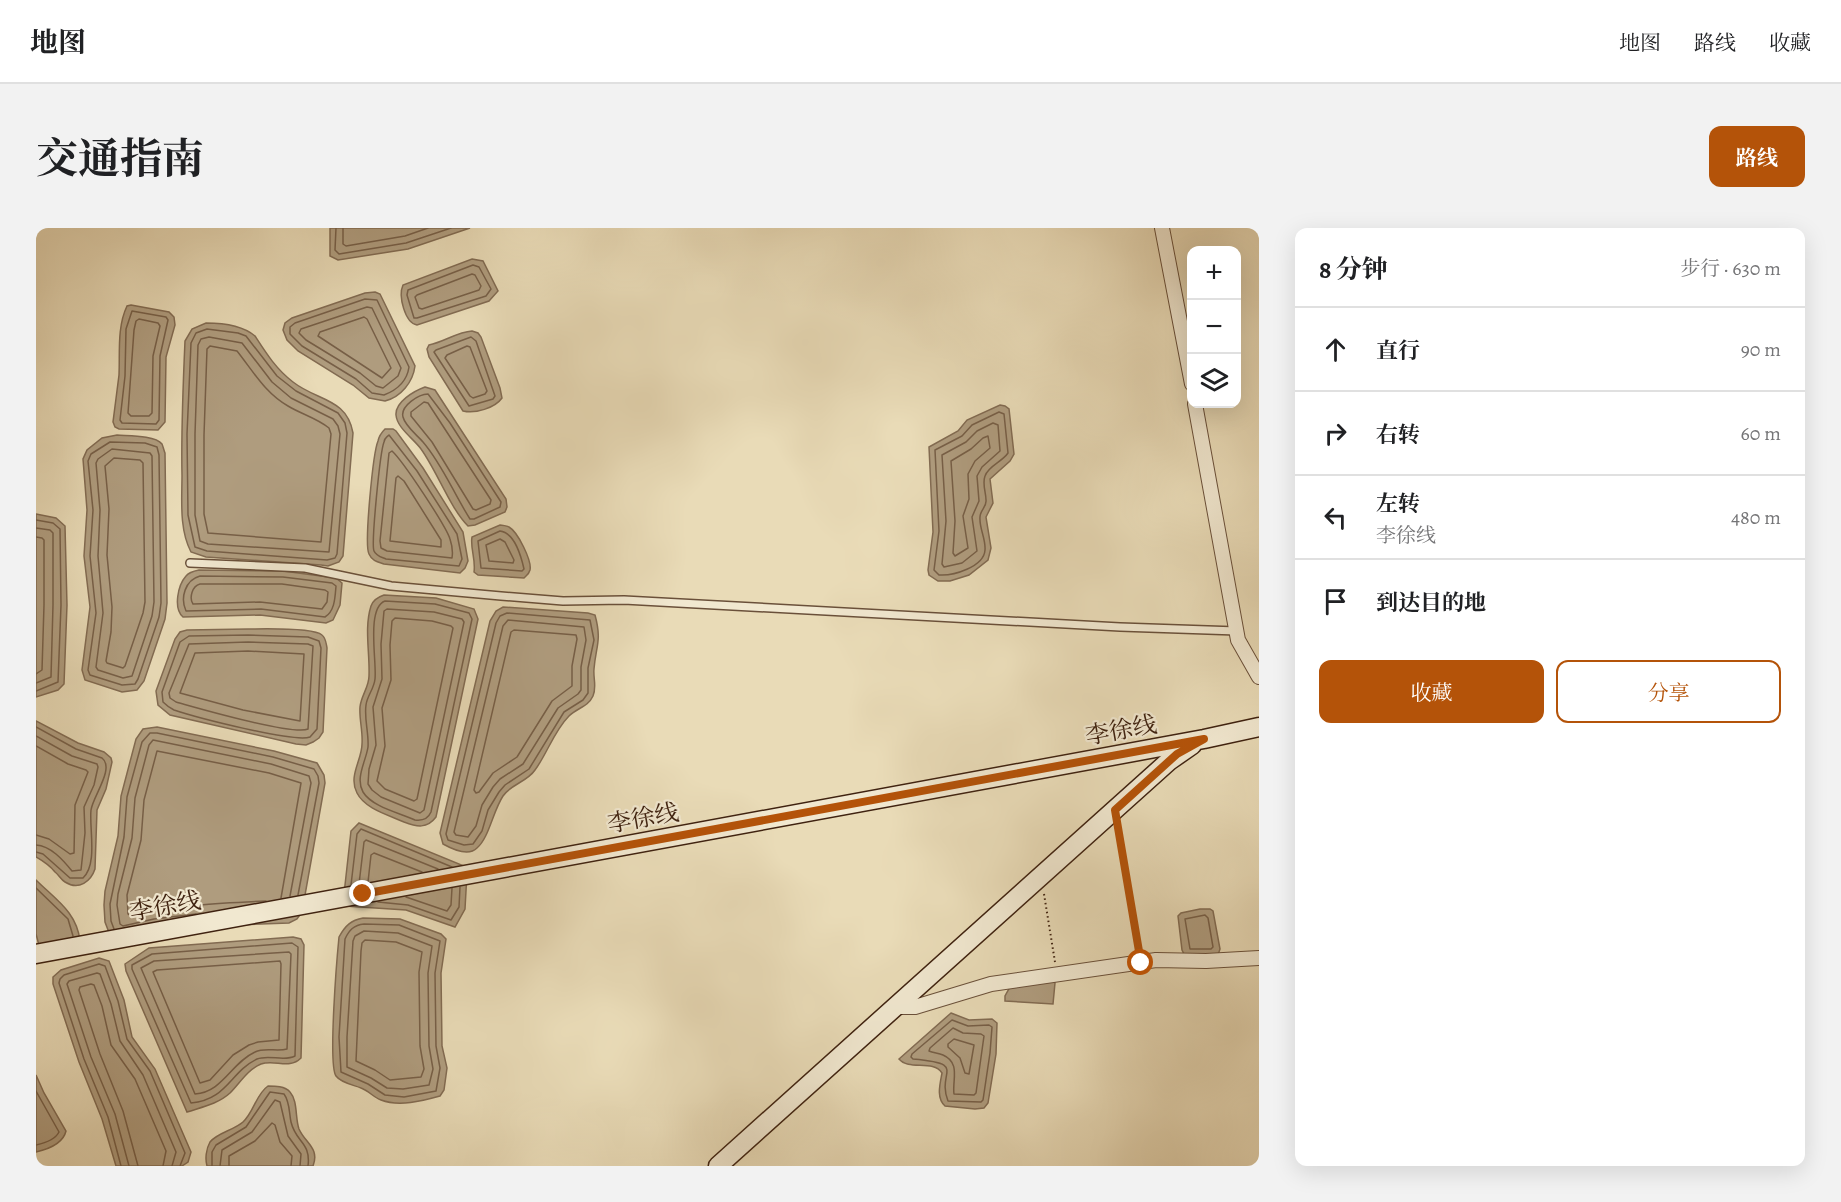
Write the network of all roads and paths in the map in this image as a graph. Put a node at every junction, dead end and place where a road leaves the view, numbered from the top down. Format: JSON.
{"nodes":[{"id":1,"x":1162,"y":228,"type":"edge"},
{"id":2,"x":1187,"y":362,"type":"edge"},
{"id":3,"x":1196,"y":408,"type":"edge"},
{"id":4,"x":190,"y":563,"type":"dead end"},
{"id":5,"x":1237,"y":631,"type":"junction"},
{"id":6,"x":1259,"y":677,"type":"edge"},
{"id":7,"x":1259,"y":727,"type":"edge"},
{"id":8,"x":1204,"y":739,"type":"junction"},
{"id":9,"x":1115,"y":810,"type":"junction"},
{"id":10,"x":1041,"y":876,"type":"junction"},
{"id":11,"x":36,"y":954,"type":"edge"},
{"id":12,"x":1259,"y":958,"type":"edge"},
{"id":13,"x":1141,"y":963,"type":"junction"},
{"id":14,"x":1057,"y":974,"type":"junction"},
{"id":15,"x":896,"y":1007,"type":"junction"},
{"id":16,"x":718,"y":1166,"type":"edge"}],
"edges":[{"from":1,"to":2,"type":"street"},
{"from":3,"to":5,"type":"street"},
{"from":4,"to":5,"type":"lane"},
{"from":5,"to":6,"type":"street"},
{"from":7,"to":8,"type":"main road","name":"李徐线"},
{"from":8,"to":9,"type":"main road"},
{"from":8,"to":11,"type":"main road","name":"李徐线"},
{"from":9,"to":10,"type":"main road"},
{"from":9,"to":13,"type":"path"},
{"from":10,"to":14,"type":"path"},
{"from":10,"to":15,"type":"main road"},
{"from":12,"to":13,"type":"street"},
{"from":13,"to":14,"type":"street"},
{"from":14,"to":15,"type":"street"},
{"from":15,"to":16,"type":"main road"}]}
